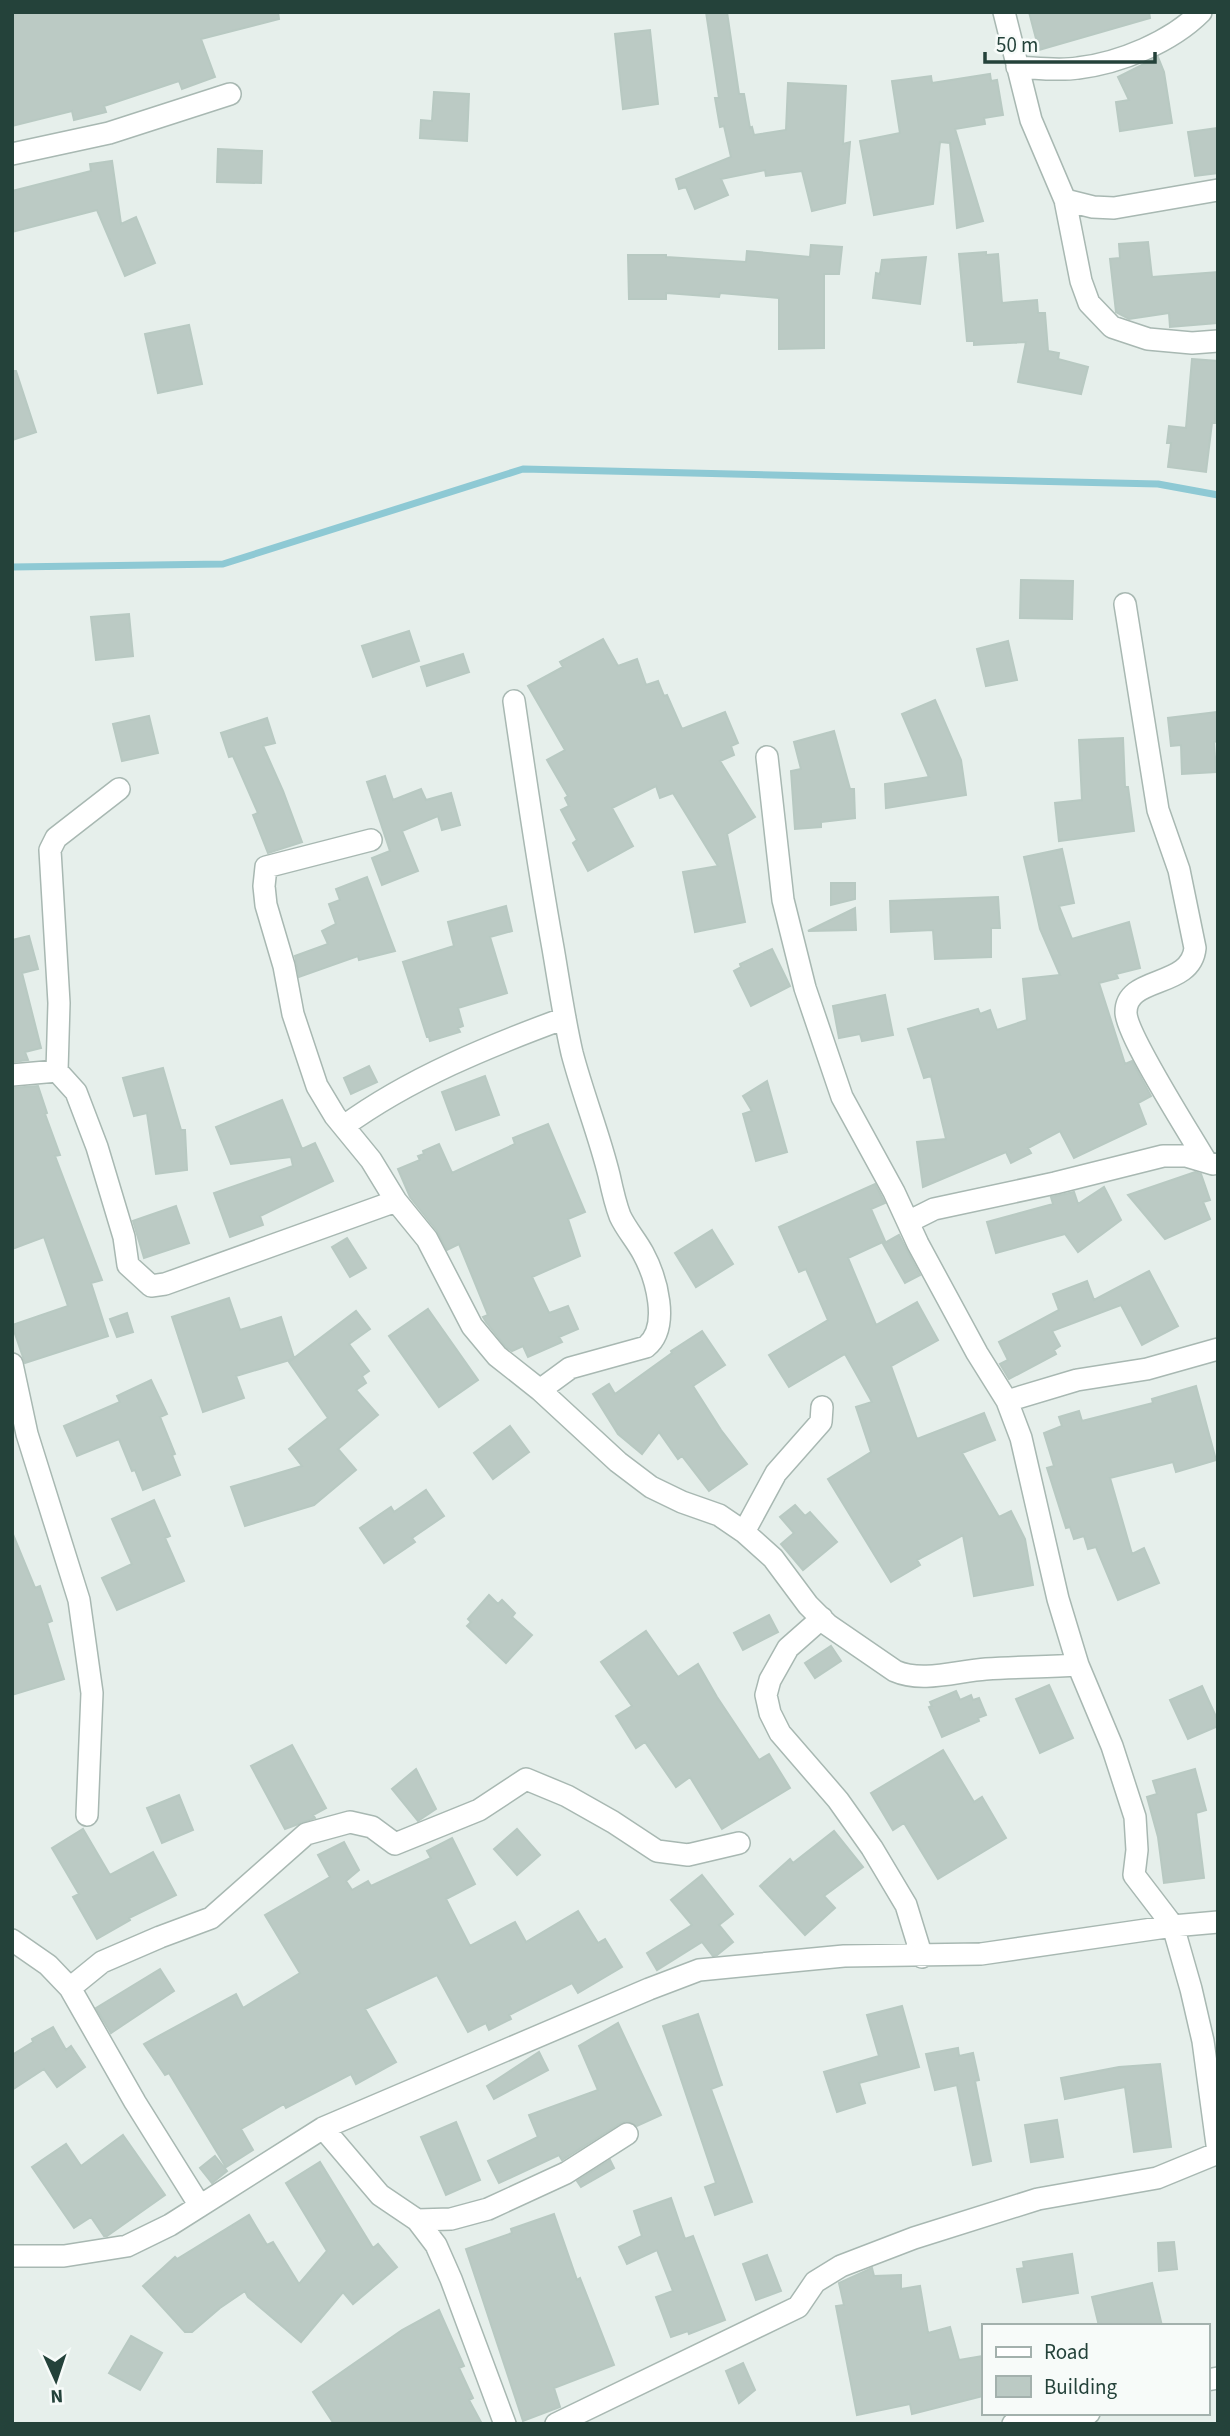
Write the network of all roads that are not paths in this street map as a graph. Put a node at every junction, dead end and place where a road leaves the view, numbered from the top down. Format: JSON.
{"nodes":[{"id":1,"x":1004,"y":12,"type":"edge"},
{"id":2,"x":1201,"y":12,"type":"edge"},
{"id":3,"x":1017,"y":67,"type":"junction"},
{"id":4,"x":230,"y":94,"type":"dead end"},
{"id":5,"x":12,"y":154,"type":"edge"},
{"id":6,"x":1218,"y":190,"type":"edge"},
{"id":7,"x":1065,"y":200,"type":"junction"},
{"id":8,"x":1218,"y":341,"type":"edge"},
{"id":9,"x":1125,"y":604,"type":"dead end"},
{"id":10,"x":514,"y":701,"type":"dead end"},
{"id":11,"x":767,"y":757,"type":"dead end"},
{"id":12,"x":119,"y":789,"type":"dead end"},
{"id":13,"x":371,"y":841,"type":"dead end"},
{"id":14,"x":565,"y":1018,"type":"junction"},
{"id":15,"x":57,"y":1071,"type":"junction"},
{"id":16,"x":12,"y":1074,"type":"edge"},
{"id":17,"x":344,"y":1126,"type":"junction"},
{"id":18,"x":1211,"y":1163,"type":"edge"},
{"id":19,"x":396,"y":1201,"type":"junction"},
{"id":20,"x":908,"y":1222,"type":"junction"},
{"id":21,"x":1218,"y":1349,"type":"edge"},
{"id":22,"x":12,"y":1364,"type":"edge"},
{"id":23,"x":540,"y":1390,"type":"junction"},
{"id":24,"x":1007,"y":1401,"type":"junction"},
{"id":25,"x":822,"y":1407,"type":"dead end"},
{"id":26,"x":744,"y":1532,"type":"junction"},
{"id":27,"x":822,"y":1618,"type":"junction"},
{"id":28,"x":1078,"y":1665,"type":"junction"},
{"id":29,"x":87,"y":1815,"type":"dead end"},
{"id":30,"x":739,"y":1843,"type":"dead end"},
{"id":31,"x":1218,"y":1922,"type":"edge"},
{"id":32,"x":1173,"y":1926,"type":"junction"},
{"id":33,"x":12,"y":1940,"type":"edge"},
{"id":34,"x":922,"y":1957,"type":"junction"},
{"id":35,"x":70,"y":1988,"type":"junction"},
{"id":36,"x":323,"y":2128,"type":"junction"},
{"id":37,"x":627,"y":2134,"type":"dead end"},
{"id":38,"x":1218,"y":2153,"type":"edge"},
{"id":39,"x":200,"y":2206,"type":"junction"},
{"id":40,"x":417,"y":2220,"type":"junction"},
{"id":41,"x":12,"y":2256,"type":"edge"},
{"id":42,"x":1074,"y":2415,"type":"edge"},
{"id":43,"x":505,"y":2424,"type":"edge"},
{"id":44,"x":556,"y":2424,"type":"edge"},
{"id":45,"x":1013,"y":2424,"type":"edge"}],
"edges":[{"from":1,"to":3,"type":"street"},
{"from":2,"to":3,"type":"street"},
{"from":3,"to":7,"type":"street"},
{"from":4,"to":5,"type":"street"},
{"from":6,"to":7,"type":"street"},
{"from":7,"to":8,"type":"street"},
{"from":9,"to":18,"type":"street"},
{"from":10,"to":14,"type":"street"},
{"from":11,"to":20,"type":"street"},
{"from":12,"to":15,"type":"street"},
{"from":13,"to":17,"type":"street"},
{"from":14,"to":17,"type":"street"},
{"from":14,"to":23,"type":"street"},
{"from":15,"to":16,"type":"street"},
{"from":15,"to":19,"type":"street"},
{"from":17,"to":19,"type":"street"},
{"from":18,"to":20,"type":"street"},
{"from":19,"to":23,"type":"street"},
{"from":20,"to":24,"type":"street"},
{"from":21,"to":24,"type":"street"},
{"from":22,"to":29,"type":"street"},
{"from":23,"to":26,"type":"street"},
{"from":24,"to":28,"type":"street"},
{"from":25,"to":26,"type":"street"},
{"from":26,"to":27,"type":"street"},
{"from":27,"to":28,"type":"street"},
{"from":27,"to":34,"type":"street"},
{"from":28,"to":32,"type":"street"},
{"from":30,"to":35,"type":"street"},
{"from":31,"to":32,"type":"street"},
{"from":32,"to":34,"type":"street"},
{"from":32,"to":38,"type":"street"},
{"from":33,"to":35,"type":"street"},
{"from":34,"to":36,"type":"street"},
{"from":35,"to":39,"type":"street"},
{"from":36,"to":39,"type":"street"},
{"from":36,"to":40,"type":"street"},
{"from":37,"to":40,"type":"street"},
{"from":38,"to":44,"type":"street"},
{"from":39,"to":41,"type":"street"},
{"from":40,"to":43,"type":"street"},
{"from":42,"to":45,"type":"street"}]}
